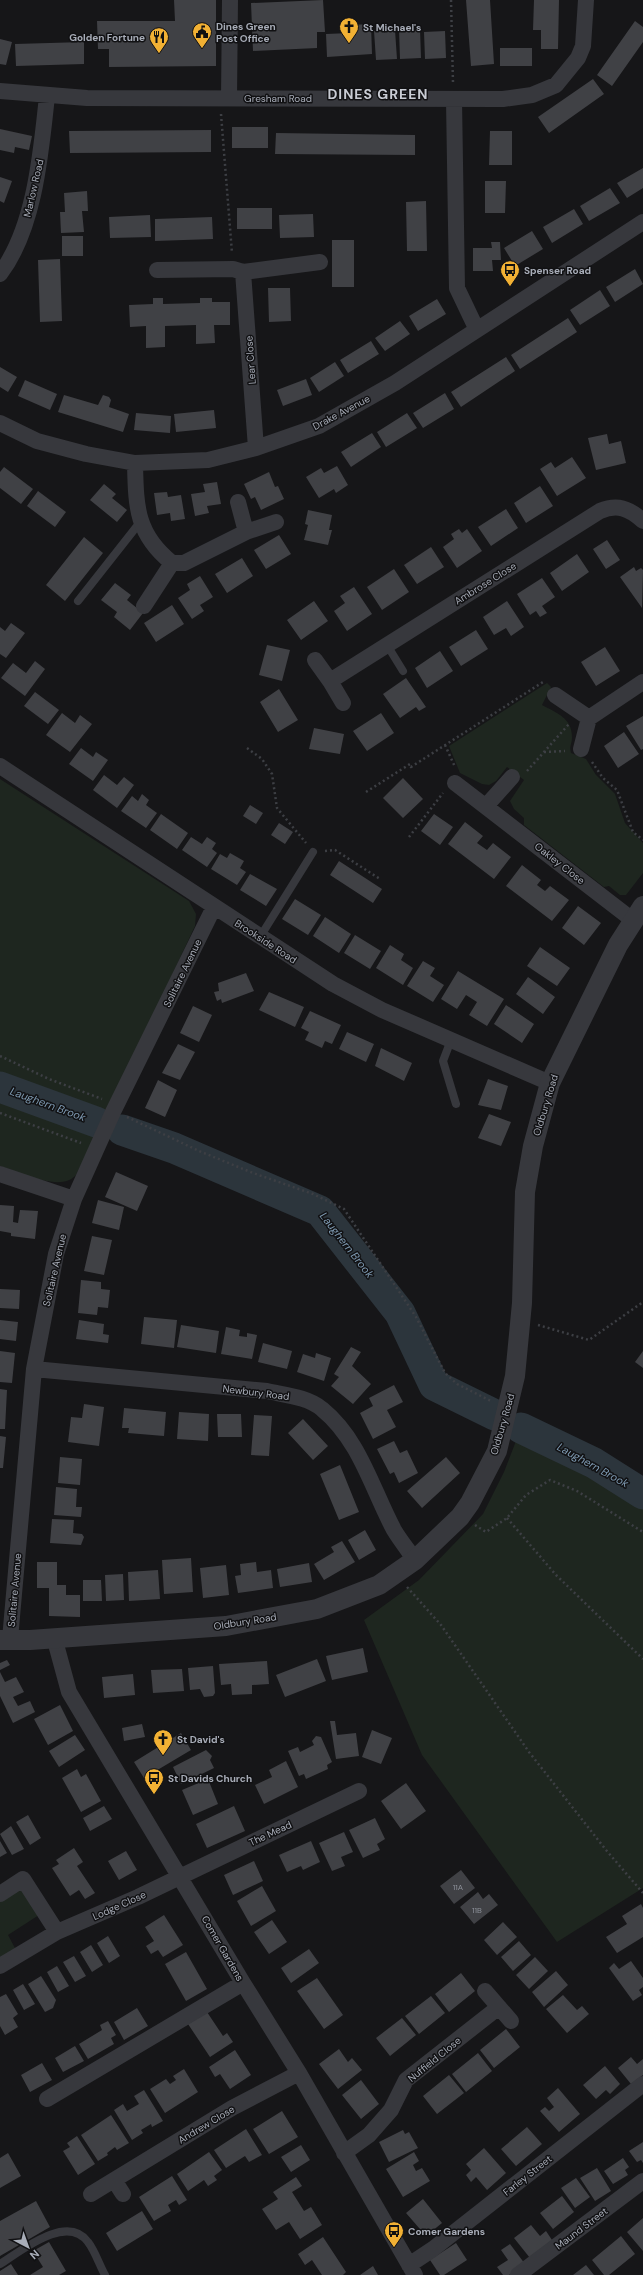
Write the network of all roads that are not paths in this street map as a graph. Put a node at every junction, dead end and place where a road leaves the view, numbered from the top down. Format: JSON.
{"nodes":[{"id":1,"x":230,"y":0,"type":"edge"},
{"id":2,"x":586,"y":0,"type":"edge"},
{"id":3,"x":0,"y":91,"type":"edge"},
{"id":4,"x":47,"y":96,"type":"junction"},
{"id":5,"x":224,"y":98,"type":"junction"},
{"id":6,"x":454,"y":100,"type":"junction"},
{"id":7,"x":643,"y":222,"type":"edge"},
{"id":8,"x":320,"y":262,"type":"dead end"},
{"id":9,"x":157,"y":270,"type":"dead end"},
{"id":10,"x":238,"y":270,"type":"junction"},
{"id":11,"x":0,"y":274,"type":"edge"},
{"id":12,"x":478,"y":330,"type":"junction"},
{"id":13,"x":0,"y":423,"type":"edge"},
{"id":14,"x":256,"y":448,"type":"junction"},
{"id":15,"x":135,"y":463,"type":"junction"},
{"id":16,"x":238,"y":502,"type":"dead end"},
{"id":17,"x":141,"y":521,"type":"junction"},
{"id":18,"x":643,"y":521,"type":"edge"},
{"id":19,"x":276,"y":522,"type":"dead end"},
{"id":20,"x":246,"y":532,"type":"junction"},
{"id":21,"x":172,"y":563,"type":"junction"},
{"id":22,"x":78,"y":601,"type":"dead end"},
{"id":23,"x":144,"y":606,"type":"dead end"},
{"id":24,"x":387,"y":645,"type":"junction"},
{"id":25,"x":315,"y":660,"type":"dead end"},
{"id":26,"x":403,"y":671,"type":"dead end"},
{"id":27,"x":330,"y":681,"type":"junction"},
{"id":28,"x":643,"y":682,"type":"edge"},
{"id":29,"x":555,"y":695,"type":"road end"},
{"id":30,"x":343,"y":703,"type":"dead end"},
{"id":31,"x":583,"y":714,"type":"junction"},
{"id":32,"x":585,"y":753,"type":"road end"},
{"id":33,"x":0,"y":766,"type":"edge"},
{"id":34,"x":512,"y":778,"type":"road end"},
{"id":35,"x":453,"y":782,"type":"road end"},
{"id":36,"x":486,"y":806,"type":"junction"},
{"id":37,"x":313,"y":852,"type":"road end"},
{"id":38,"x":214,"y":907,"type":"junction"},
{"id":39,"x":638,"y":914,"type":"edge"},
{"id":40,"x":260,"y":937,"type":"junction"},
{"id":41,"x":451,"y":1040,"type":"junction"},
{"id":42,"x":550,"y":1083,"type":"junction"},
{"id":43,"x":456,"y":1104,"type":"dead end"},
{"id":44,"x":0,"y":1174,"type":"edge"},
{"id":45,"x":74,"y":1199,"type":"junction"},
{"id":46,"x":34,"y":1369,"type":"junction"},
{"id":47,"x":415,"y":1560,"type":"junction"},
{"id":48,"x":54,"y":1638,"type":"junction"},
{"id":49,"x":5,"y":1639,"type":"edge"},
{"id":50,"x":359,"y":1791,"type":"dead end"},
{"id":51,"x":180,"y":1875,"type":"junction"},
{"id":52,"x":0,"y":1894,"type":"edge"},
{"id":53,"x":57,"y":1932,"type":"junction"},
{"id":54,"x":0,"y":1966,"type":"edge"},
{"id":55,"x":243,"y":1983,"type":"junction"},
{"id":56,"x":485,"y":1991,"type":"dead end"},
{"id":57,"x":499,"y":2007,"type":"junction"},
{"id":58,"x":511,"y":2021,"type":"dead end"},
{"id":59,"x":300,"y":2073,"type":"junction"},
{"id":60,"x":643,"y":2084,"type":"edge"},
{"id":61,"x":47,"y":2099,"type":"dead end"},
{"id":62,"x":344,"y":2153,"type":"junction"},
{"id":63,"x":114,"y":2180,"type":"junction"},
{"id":64,"x":643,"y":2181,"type":"edge"},
{"id":65,"x":92,"y":2194,"type":"dead end"},
{"id":66,"x":123,"y":2194,"type":"dead end"},
{"id":67,"x":0,"y":2264,"type":"edge"},
{"id":68,"x":412,"y":2270,"type":"edge"},
{"id":69,"x":105,"y":2275,"type":"edge"},
{"id":70,"x":518,"y":2275,"type":"edge"}],
"edges":[{"from":1,"to":5,"type":"street"},
{"from":2,"to":6,"type":"street","name":"Gresham Road"},
{"from":3,"to":4,"type":"street","name":"Gresham Road"},
{"from":4,"to":5,"type":"street","name":"Gresham Road"},
{"from":4,"to":11,"type":"street","name":"Marlow Road"},
{"from":5,"to":6,"type":"street","name":"Gresham Road"},
{"from":6,"to":12,"type":"street"},
{"from":7,"to":12,"type":"street","name":"Drake Avenue"},
{"from":8,"to":10,"type":"street"},
{"from":9,"to":10,"type":"street"},
{"from":10,"to":14,"type":"street","name":"Lear Close"},
{"from":12,"to":14,"type":"street","name":"Drake Avenue"},
{"from":13,"to":15,"type":"street","name":"Drake Avenue"},
{"from":14,"to":15,"type":"street","name":"Drake Avenue"},
{"from":15,"to":17,"type":"street"},
{"from":16,"to":20,"type":"street"},
{"from":17,"to":21,"type":"street"},
{"from":17,"to":22,"type":"lane"},
{"from":18,"to":24,"type":"street","name":"Ambrose Close"},
{"from":19,"to":20,"type":"street"},
{"from":20,"to":21,"type":"street"},
{"from":21,"to":23,"type":"street"},
{"from":24,"to":26,"type":"lane"},
{"from":24,"to":27,"type":"street","name":"Ambrose Close"},
{"from":25,"to":27,"type":"street"},
{"from":27,"to":30,"type":"street"},
{"from":28,"to":31,"type":"street"},
{"from":29,"to":31,"type":"street"},
{"from":31,"to":32,"type":"street"},
{"from":33,"to":38,"type":"street","name":"Brookside Road"},
{"from":34,"to":36,"type":"street"},
{"from":35,"to":36,"type":"street","name":"Oakley Close"},
{"from":36,"to":39,"type":"street","name":"Oakley Close"},
{"from":37,"to":40,"type":"lane"},
{"from":38,"to":40,"type":"street","name":"Brookside Road"},
{"from":38,"to":45,"type":"street","name":"Solitaire Avenue"},
{"from":39,"to":42,"type":"street","name":"Oldbury Road"},
{"from":40,"to":41,"type":"street","name":"Brookside Road"},
{"from":41,"to":42,"type":"street","name":"Brookside Road"},
{"from":41,"to":43,"type":"lane"},
{"from":42,"to":47,"type":"street","name":"Oldbury Road"},
{"from":44,"to":45,"type":"street"},
{"from":45,"to":46,"type":"street","name":"Solitaire Avenue"},
{"from":46,"to":47,"type":"street","name":"Newbury Road"},
{"from":46,"to":49,"type":"street","name":"Solitaire Avenue"},
{"from":47,"to":48,"type":"street","name":"Oldbury Road"},
{"from":48,"to":49,"type":"street","name":"Oldbury Road"},
{"from":48,"to":51,"type":"street","name":"Comer Gardens"},
{"from":50,"to":51,"type":"street","name":"The Mead"},
{"from":51,"to":53,"type":"street","name":"Lodge Close"},
{"from":51,"to":55,"type":"street","name":"Comer Gardens"},
{"from":52,"to":53,"type":"street"},
{"from":53,"to":54,"type":"street","name":"Lodge Close"},
{"from":55,"to":59,"type":"street","name":"Comer Gardens"},
{"from":55,"to":61,"type":"street"},
{"from":56,"to":57,"type":"street"},
{"from":57,"to":58,"type":"street"},
{"from":57,"to":62,"type":"street","name":"Nuffield Close"},
{"from":59,"to":62,"type":"street","name":"Comer Gardens"},
{"from":59,"to":63,"type":"street","name":"Andrew Close"},
{"from":60,"to":68,"type":"street","name":"Farley Street"},
{"from":62,"to":68,"type":"street","name":"Comer Gardens"},
{"from":63,"to":65,"type":"street","name":"Andrew Close"},
{"from":63,"to":66,"type":"street"},
{"from":64,"to":70,"type":"street","name":"Maund Street"},
{"from":67,"to":69,"type":"lane"}]}
